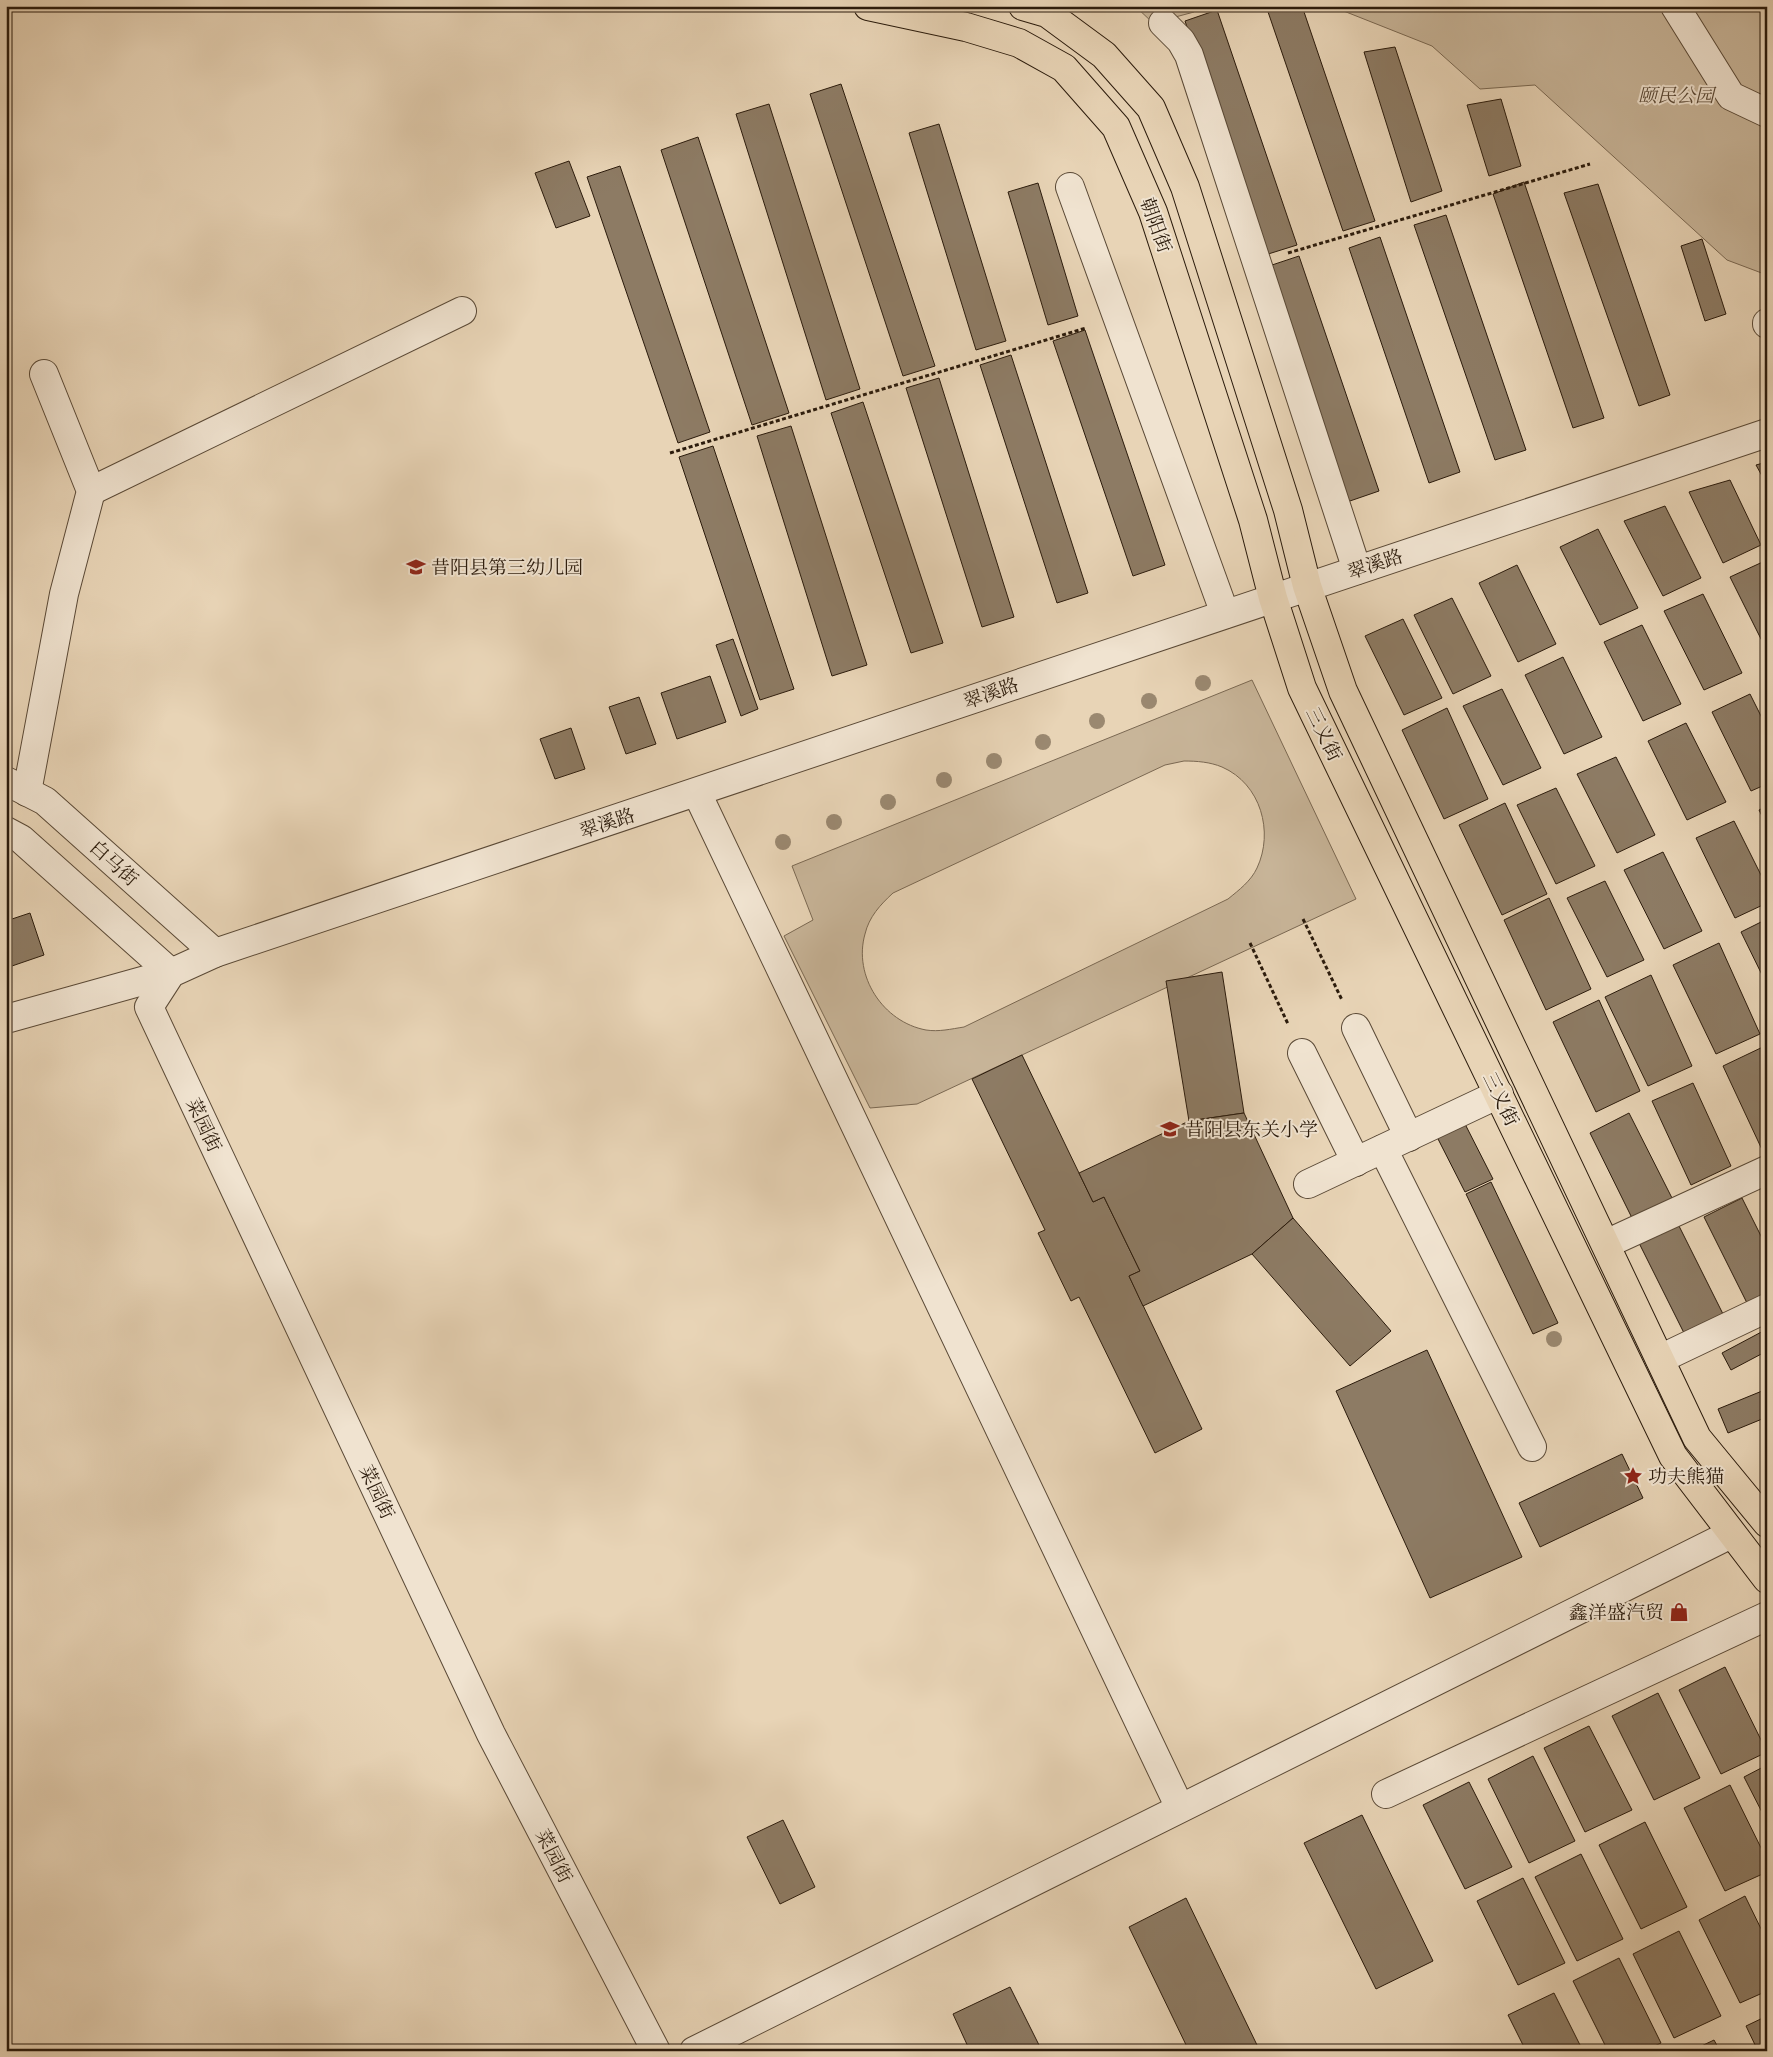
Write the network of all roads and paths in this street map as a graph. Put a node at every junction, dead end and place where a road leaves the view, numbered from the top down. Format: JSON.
{"nodes":[{"id":1,"x":868,"y":6,"type":"edge"},
{"id":2,"x":1022,"y":6,"type":"edge"},
{"id":3,"x":1676,"y":6,"type":"edge"},
{"id":4,"x":1163,"y":23,"type":"dead end"},
{"id":5,"x":1767,"y":113,"type":"edge"},
{"id":6,"x":1590,"y":164,"type":"dead end"},
{"id":7,"x":1070,"y":187,"type":"dead end"},
{"id":8,"x":1256,"y":262,"type":"junction"},
{"id":9,"x":462,"y":311,"type":"dead end"},
{"id":10,"x":1118,"y":319,"type":"junction"},
{"id":11,"x":44,"y":374,"type":"dead end"},
{"id":12,"x":1767,"y":434,"type":"edge"},
{"id":13,"x":670,"y":453,"type":"dead end"},
{"id":14,"x":91,"y":491,"type":"junction"},
{"id":15,"x":1356,"y":570,"type":"junction"},
{"id":16,"x":1307,"y":586,"type":"junction"},
{"id":17,"x":1273,"y":598,"type":"junction"},
{"id":18,"x":1224,"y":614,"type":"junction"},
{"id":19,"x":6,"y":760,"type":"edge"},
{"id":20,"x":17,"y":787,"type":"edge"},
{"id":21,"x":697,"y":793,"type":"junction"},
{"id":22,"x":6,"y":831,"type":"edge"},
{"id":23,"x":1303,"y":919,"type":"dead end"},
{"id":24,"x":1250,"y":943,"type":"dead end"},
{"id":25,"x":215,"y":953,"type":"junction"},
{"id":26,"x":171,"y":973,"type":"junction"},
{"id":27,"x":6,"y":1018,"type":"edge"},
{"id":28,"x":1356,"y":1028,"type":"joint"},
{"id":29,"x":1302,"y":1053,"type":"joint"},
{"id":30,"x":1499,"y":1094,"type":"junction"},
{"id":31,"x":1409,"y":1137,"type":"junction"},
{"id":32,"x":1383,"y":1149,"type":"junction"},
{"id":33,"x":1356,"y":1162,"type":"junction"},
{"id":34,"x":1767,"y":1170,"type":"edge"},
{"id":35,"x":1308,"y":1184,"type":"dead end"},
{"id":36,"x":1606,"y":1244,"type":"junction"},
{"id":37,"x":1767,"y":1308,"type":"edge"},
{"id":38,"x":1660,"y":1359,"type":"junction"},
{"id":39,"x":1532,"y":1447,"type":"dead end"},
{"id":40,"x":1767,"y":1524,"type":"edge"},
{"id":41,"x":1731,"y":1534,"type":"junction"},
{"id":42,"x":1767,"y":1579,"type":"edge"},
{"id":43,"x":1767,"y":1616,"type":"edge"},
{"id":44,"x":1386,"y":1794,"type":"dead end"},
{"id":45,"x":1180,"y":1808,"type":"junction"},
{"id":46,"x":656,"y":2051,"type":"edge"},
{"id":47,"x":694,"y":2051,"type":"edge"}],
"edges":[{"from":1,"to":17,"type":"main road","name":"朝阳街"},
{"from":2,"to":16,"type":"main road","name":"朝阳街"},
{"from":3,"to":5,"type":"street"},
{"from":4,"to":8,"type":"street"},
{"from":6,"to":8,"type":"path"},
{"from":7,"to":10,"type":"street"},
{"from":8,"to":15,"type":"street"},
{"from":9,"to":14,"type":"street"},
{"from":10,"to":13,"type":"path"},
{"from":10,"to":18,"type":"street"},
{"from":11,"to":14,"type":"street"},
{"from":12,"to":15,"type":"street","name":"翠溪路"},
{"from":14,"to":20,"type":"street"},
{"from":15,"to":16,"type":"street","name":"翠溪路"},
{"from":16,"to":17,"type":"street","name":"翠溪路"},
{"from":16,"to":36,"type":"main road","name":"三义街"},
{"from":17,"to":18,"type":"street","name":"翠溪路"},
{"from":17,"to":30,"type":"main road","name":"三义街"},
{"from":18,"to":21,"type":"street","name":"翠溪路"},
{"from":19,"to":20,"type":"street"},
{"from":20,"to":25,"type":"street","name":"白马街"},
{"from":21,"to":25,"type":"street","name":"翠溪路"},
{"from":21,"to":45,"type":"street"},
{"from":22,"to":26,"type":"street"},
{"from":23,"to":28,"type":"path"},
{"from":24,"to":29,"type":"path"},
{"from":25,"to":26,"type":"street"},
{"from":26,"to":27,"type":"street"},
{"from":26,"to":46,"type":"street","name":"菜园街"},
{"from":28,"to":31,"type":"street"},
{"from":29,"to":33,"type":"street"},
{"from":30,"to":31,"type":"street"},
{"from":30,"to":41,"type":"main road","name":"三义街"},
{"from":31,"to":32,"type":"street"},
{"from":32,"to":33,"type":"street"},
{"from":32,"to":39,"type":"street"},
{"from":33,"to":35,"type":"street"},
{"from":34,"to":36,"type":"street"},
{"from":36,"to":38,"type":"main road","name":"三义街"},
{"from":37,"to":38,"type":"street"},
{"from":38,"to":40,"type":"main road","name":"三义街"},
{"from":41,"to":42,"type":"main road","name":"三义街"},
{"from":41,"to":45,"type":"street"},
{"from":43,"to":44,"type":"street"},
{"from":45,"to":47,"type":"street"}]}
